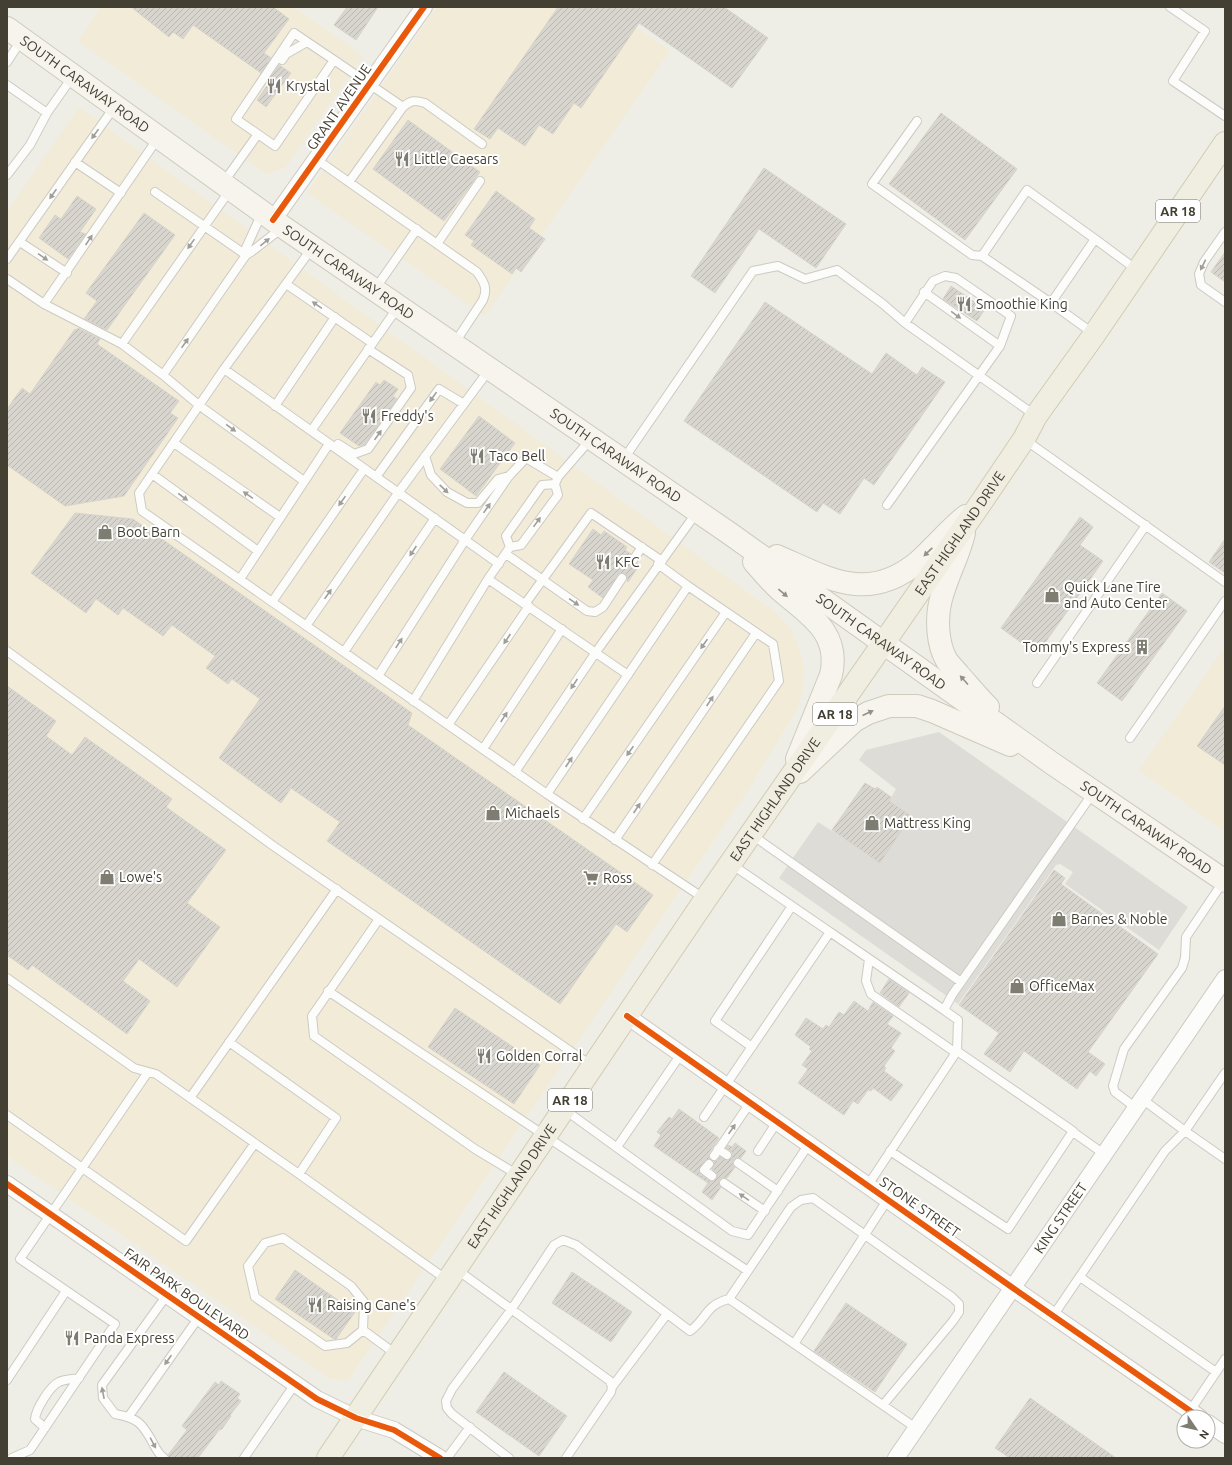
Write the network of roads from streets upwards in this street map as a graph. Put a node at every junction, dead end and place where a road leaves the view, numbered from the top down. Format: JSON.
{"nodes":[{"id":1,"x":424,"y":7,"type":"edge"},
{"id":2,"x":15,"y":34,"type":"edge"},
{"id":3,"x":1223,"y":150,"type":"edge"},
{"id":4,"x":273,"y":220,"type":"junction"},
{"id":5,"x":972,"y":515,"type":"junction"},
{"id":6,"x":729,"y":533,"type":"junction"},
{"id":7,"x":884,"y":644,"type":"junction"},
{"id":8,"x":1053,"y":764,"type":"junction"},
{"id":9,"x":787,"y":784,"type":"junction"},
{"id":10,"x":1224,"y":881,"type":"edge"},
{"id":11,"x":1225,"y":978,"type":"edge"},
{"id":12,"x":627,"y":1016,"type":"junction"},
{"id":13,"x":7,"y":1184,"type":"edge"},
{"id":14,"x":1013,"y":1288,"type":"junction"},
{"id":15,"x":1187,"y":1409,"type":"edge"},
{"id":16,"x":356,"y":1418,"type":"junction"},
{"id":17,"x":1216,"y":1429,"type":"edge"},
{"id":18,"x":1225,"y":1435,"type":"edge"},
{"id":19,"x":328,"y":1458,"type":"edge"},
{"id":20,"x":440,"y":1458,"type":"edge"},
{"id":21,"x":896,"y":1458,"type":"edge"}],
"edges":[{"from":1,"to":4,"type":"street","name":"GRANT AVENUE"},
{"from":2,"to":4,"type":"main road","name":"SOUTH CARAWAY ROAD"},
{"from":3,"to":5,"type":"main road","name":"EAST HIGHLAND DRIVE","number":"AR 18"},
{"from":4,"to":6,"type":"main road","name":"SOUTH CARAWAY ROAD"},
{"from":5,"to":6,"type":"main road","one_way":true},
{"from":5,"to":7,"type":"main road","name":"EAST HIGHLAND DRIVE","number":"AR 18"},
{"from":8,"to":5,"type":"main road","one_way":true},
{"from":6,"to":7,"type":"main road","name":"SOUTH CARAWAY ROAD"},
{"from":6,"to":9,"type":"main road","one_way":true},
{"from":7,"to":8,"type":"main road","name":"SOUTH CARAWAY ROAD"},
{"from":7,"to":9,"type":"main road","name":"EAST HIGHLAND DRIVE","number":"AR 18"},
{"from":9,"to":8,"type":"main road","one_way":true},
{"from":8,"to":10,"type":"main road","name":"SOUTH CARAWAY ROAD"},
{"from":9,"to":12,"type":"main road","name":"EAST HIGHLAND DRIVE","number":"AR 18"},
{"from":11,"to":14,"type":"street","name":"KING STREET"},
{"from":12,"to":14,"type":"street","name":"STONE STREET"},
{"from":12,"to":16,"type":"main road","name":"EAST HIGHLAND DRIVE","number":"AR 18"},
{"from":13,"to":16,"type":"street","name":"FAIR PARK BOULEVARD"},
{"from":14,"to":15,"type":"street","name":"STONE STREET"},
{"from":14,"to":21,"type":"street","name":"KING STREET"},
{"from":16,"to":19,"type":"main road","name":"EAST HIGHLAND DRIVE","number":"AR 18"},
{"from":16,"to":20,"type":"street","name":"FAIR PARK BOULEVARD"},
{"from":17,"to":18,"type":"street"}]}
